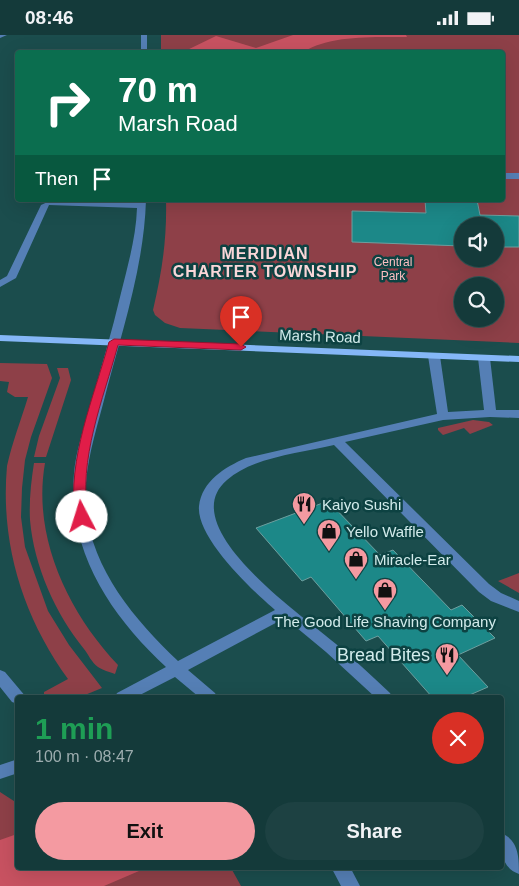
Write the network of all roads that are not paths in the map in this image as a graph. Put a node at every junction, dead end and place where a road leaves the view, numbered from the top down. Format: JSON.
{"nodes":[{"id":1,"x":4,"y":35,"type":"edge"},
{"id":2,"x":144,"y":35,"type":"edge"},
{"id":3,"x":0,"y":36,"type":"edge"},
{"id":4,"x":144,"y":50,"type":"edge"},
{"id":5,"x":505,"y":176,"type":"edge"},
{"id":6,"x":519,"y":176,"type":"edge"},
{"id":7,"x":142,"y":202,"type":"edge"},
{"id":8,"x":0,"y":284,"type":"edge"},
{"id":9,"x":0,"y":338,"type":"edge"},
{"id":10,"x":114,"y":342,"type":"junction"},
{"id":11,"x":434,"y":356,"type":"junction"},
{"id":12,"x":484,"y":358,"type":"junction"},
{"id":13,"x":519,"y":359,"type":"edge"},
{"id":14,"x":490,"y":413,"type":"junction"},
{"id":15,"x":519,"y":414,"type":"edge"},
{"id":16,"x":443,"y":416,"type":"junction"},
{"id":17,"x":337,"y":441,"type":"junction"},
{"id":18,"x":519,"y":607,"type":"edge"},
{"id":19,"x":284,"y":612,"type":"junction"},
{"id":20,"x":177,"y":670,"type":"junction"},
{"id":21,"x":0,"y":675,"type":"edge"},
{"id":22,"x":16,"y":695,"type":"edge"},
{"id":23,"x":127,"y":695,"type":"edge"},
{"id":24,"x":207,"y":695,"type":"edge"},
{"id":25,"x":382,"y":695,"type":"edge"},
{"id":26,"x":15,"y":767,"type":"edge"},
{"id":27,"x":0,"y":772,"type":"edge"},
{"id":28,"x":504,"y":845,"type":"edge"},
{"id":29,"x":519,"y":866,"type":"edge"},
{"id":30,"x":342,"y":870,"type":"edge"},
{"id":31,"x":351,"y":886,"type":"edge"}],
"edges":[{"from":1,"to":3,"type":"street"},
{"from":2,"to":4,"type":"street"},
{"from":5,"to":6,"type":"street"},
{"from":7,"to":8,"type":"street"},
{"from":7,"to":10,"type":"street"},
{"from":9,"to":10,"type":"main road","name":"Marsh Road"},
{"from":10,"to":11,"type":"main road","name":"Marsh Road"},
{"from":10,"to":20,"type":"street"},
{"from":11,"to":12,"type":"main road","name":"Marsh Road"},
{"from":11,"to":16,"type":"street"},
{"from":12,"to":13,"type":"main road","name":"Marsh Road"},
{"from":12,"to":14,"type":"street"},
{"from":14,"to":15,"type":"street"},
{"from":14,"to":16,"type":"street"},
{"from":16,"to":17,"type":"street"},
{"from":17,"to":18,"type":"street"},
{"from":17,"to":19,"type":"street"},
{"from":19,"to":20,"type":"street"},
{"from":19,"to":25,"type":"street"},
{"from":20,"to":23,"type":"street"},
{"from":20,"to":24,"type":"street"},
{"from":21,"to":22,"type":"street"},
{"from":26,"to":27,"type":"street"},
{"from":28,"to":29,"type":"street"},
{"from":30,"to":31,"type":"street"}]}
